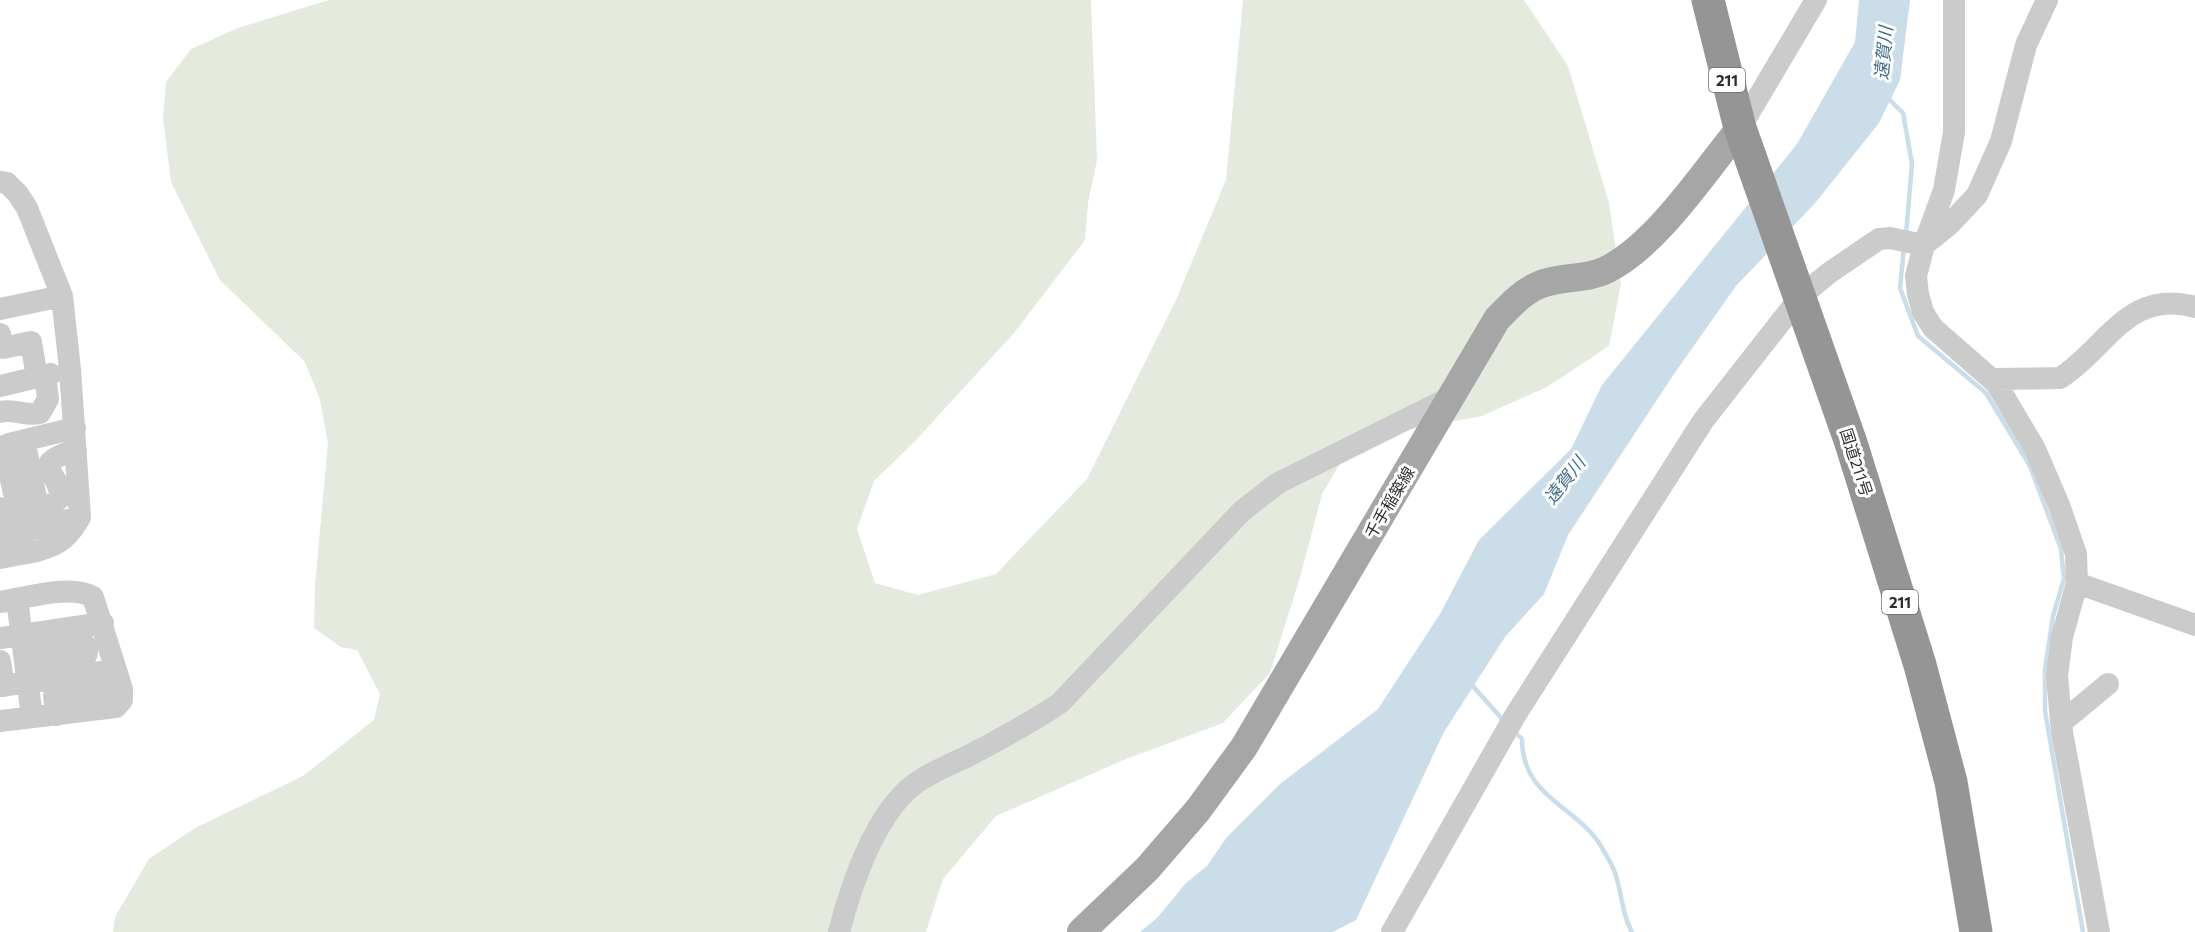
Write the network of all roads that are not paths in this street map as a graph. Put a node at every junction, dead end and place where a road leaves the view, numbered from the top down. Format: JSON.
{"nodes":[{"id":1,"x":1708,"y":0,"type":"edge"},
{"id":2,"x":1816,"y":0,"type":"edge"},
{"id":3,"x":1954,"y":0,"type":"edge"},
{"id":4,"x":2047,"y":0,"type":"edge"},
{"id":5,"x":1740,"y":128,"type":"junction"},
{"id":6,"x":0,"y":182,"type":"edge"},
{"id":7,"x":1924,"y":245,"type":"junction"},
{"id":8,"x":1798,"y":288,"type":"junction"},
{"id":9,"x":62,"y":296,"type":"junction"},
{"id":10,"x":2195,"y":307,"type":"edge"},
{"id":11,"x":0,"y":309,"type":"edge"},
{"id":12,"x":0,"y":334,"type":"edge"},
{"id":13,"x":70,"y":369,"type":"junction"},
{"id":14,"x":41,"y":376,"type":"junction"},
{"id":15,"x":1992,"y":379,"type":"junction"},
{"id":16,"x":0,"y":386,"type":"edge"},
{"id":17,"x":1451,"y":397,"type":"junction"},
{"id":18,"x":0,"y":412,"type":"edge"},
{"id":19,"x":76,"y":439,"type":"junction"},
{"id":20,"x":9,"y":444,"type":"edge"},
{"id":21,"x":0,"y":508,"type":"edge"},
{"id":22,"x":80,"y":517,"type":"junction"},
{"id":23,"x":22,"y":527,"type":"edge"},
{"id":24,"x":0,"y":558,"type":"edge"},
{"id":25,"x":2077,"y":583,"type":"junction"},
{"id":26,"x":8,"y":600,"type":"edge"},
{"id":27,"x":102,"y":623,"type":"junction"},
{"id":28,"x":2195,"y":625,"type":"edge"},
{"id":29,"x":10,"y":637,"type":"edge"},
{"id":30,"x":98,"y":647,"type":"junction"},
{"id":31,"x":33,"y":658,"type":"junction"},
{"id":32,"x":0,"y":661,"type":"edge"},
{"id":33,"x":119,"y":678,"type":"junction"},
{"id":34,"x":27,"y":682,"type":"junction"},
{"id":35,"x":2109,"y":684,"type":"dead end"},
{"id":36,"x":2,"y":686,"type":"edge"},
{"id":37,"x":32,"y":717,"type":"junction"},
{"id":38,"x":0,"y":721,"type":"edge"},
{"id":39,"x":2061,"y":723,"type":"junction"},
{"id":40,"x":839,"y":932,"type":"edge"},
{"id":41,"x":1081,"y":932,"type":"edge"},
{"id":42,"x":1392,"y":932,"type":"edge"},
{"id":43,"x":1976,"y":932,"type":"edge"},
{"id":44,"x":2098,"y":932,"type":"edge"}],
"edges":[{"from":1,"to":5,"type":"highway","name":"国道211号","number":"211"},
{"from":2,"to":5,"type":"street"},
{"from":3,"to":7,"type":"street"},
{"from":4,"to":7,"type":"street"},
{"from":5,"to":8,"type":"highway","name":"国道211号","number":"211"},
{"from":5,"to":17,"type":"main road","name":"千手稲築線"},
{"from":6,"to":9,"type":"street"},
{"from":7,"to":8,"type":"street"},
{"from":7,"to":15,"type":"street"},
{"from":8,"to":42,"type":"street"},
{"from":8,"to":43,"type":"highway","name":"国道211号","number":"211"},
{"from":9,"to":11,"type":"street"},
{"from":9,"to":13,"type":"street"},
{"from":10,"to":15,"type":"street"},
{"from":12,"to":14,"type":"street"},
{"from":13,"to":14,"type":"street"},
{"from":13,"to":19,"type":"street"},
{"from":14,"to":16,"type":"street"},
{"from":14,"to":18,"type":"street"},
{"from":15,"to":25,"type":"street"},
{"from":17,"to":40,"type":"street"},
{"from":17,"to":41,"type":"main road","name":"千手稲築線"},
{"from":19,"to":20,"type":"street"},
{"from":19,"to":22,"type":"street"},
{"from":19,"to":23,"type":"street"},
{"from":20,"to":23,"type":"street"},
{"from":21,"to":23,"type":"street"},
{"from":22,"to":23,"type":"street"},
{"from":22,"to":24,"type":"street"},
{"from":25,"to":28,"type":"street"},
{"from":25,"to":39,"type":"street"},
{"from":26,"to":27,"type":"street"},
{"from":26,"to":29,"type":"street"},
{"from":27,"to":29,"type":"street"},
{"from":27,"to":30,"type":"street"},
{"from":29,"to":31,"type":"street"},
{"from":30,"to":31,"type":"street"},
{"from":30,"to":33,"type":"street"},
{"from":31,"to":34,"type":"street"},
{"from":32,"to":36,"type":"street"},
{"from":33,"to":34,"type":"street"},
{"from":33,"to":37,"type":"street"},
{"from":34,"to":36,"type":"street"},
{"from":34,"to":37,"type":"street"},
{"from":35,"to":39,"type":"street"},
{"from":37,"to":38,"type":"street"},
{"from":39,"to":44,"type":"street"}]}
